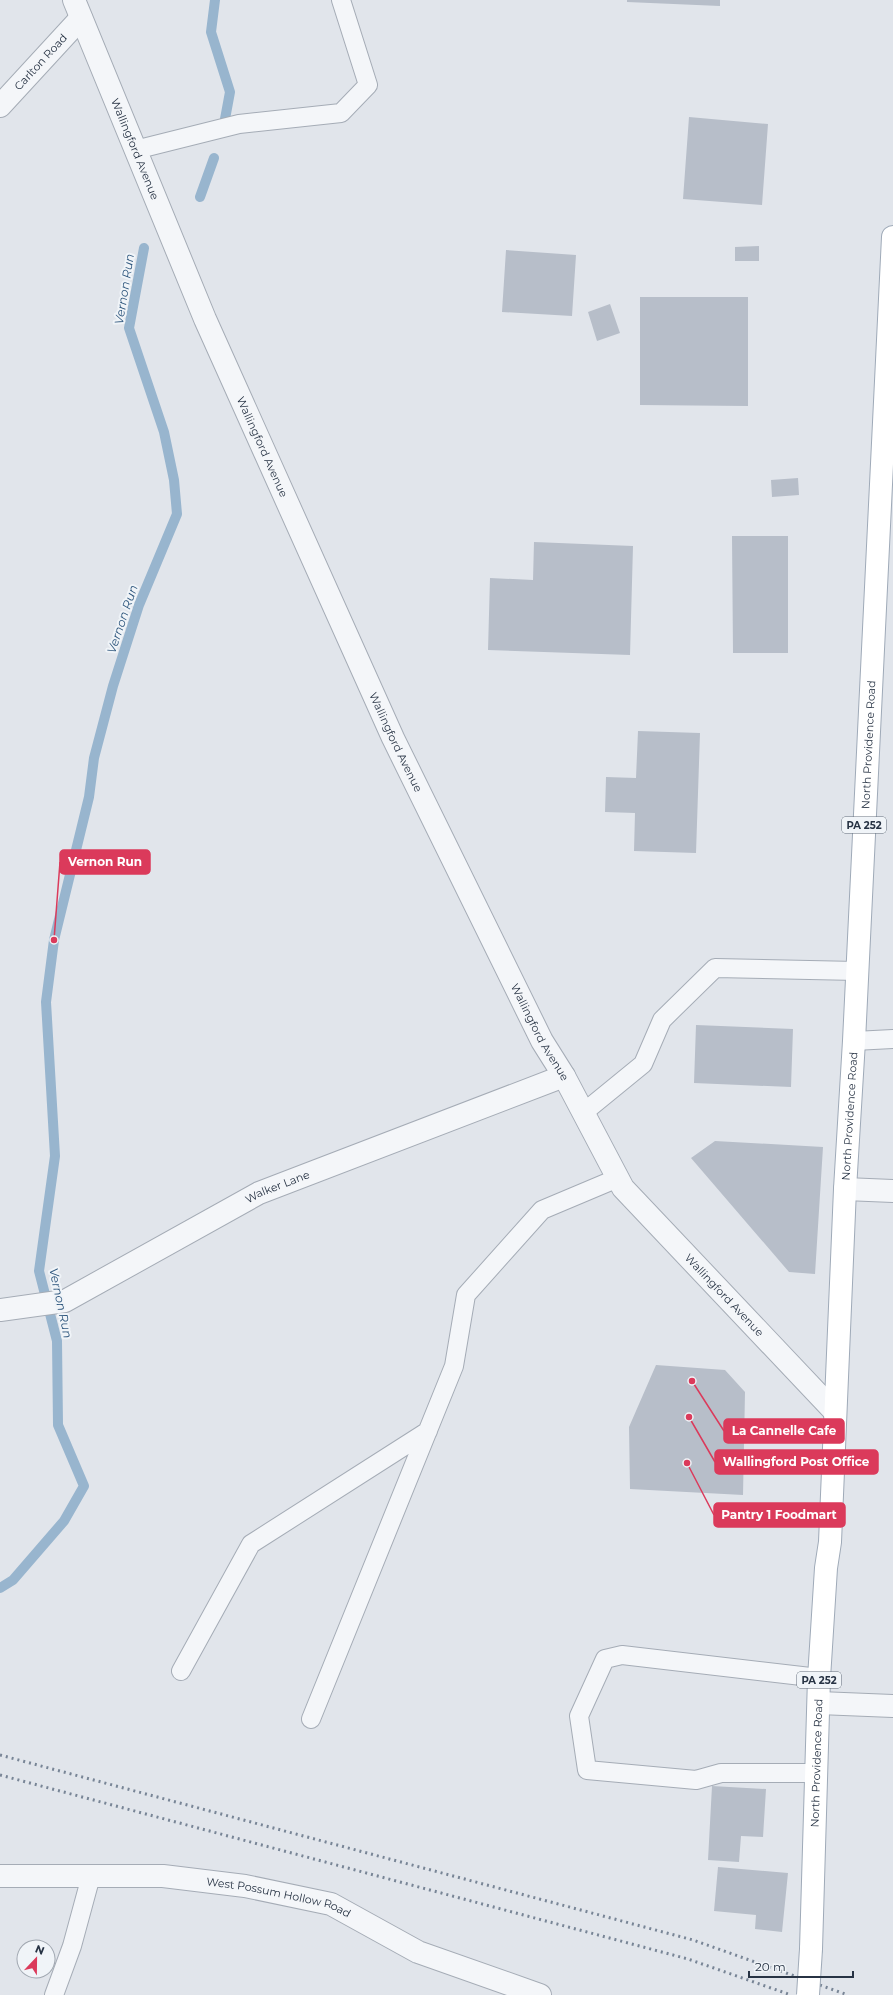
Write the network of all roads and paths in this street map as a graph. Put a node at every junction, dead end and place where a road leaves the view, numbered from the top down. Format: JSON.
{"nodes":[{"id":1,"x":341,"y":0,"type":"edge"},
{"id":2,"x":78,"y":9,"type":"edge"},
{"id":3,"x":0,"y":106,"type":"edge"},
{"id":4,"x":135,"y":150,"type":"junction"},
{"id":5,"x":893,"y":237,"type":"edge"},
{"id":6,"x":891,"y":336,"type":"edge"},
{"id":7,"x":857,"y":971,"type":"junction"},
{"id":8,"x":893,"y":1039,"type":"edge"},
{"id":9,"x":854,"y":1041,"type":"junction"},
{"id":10,"x":564,"y":1076,"type":"junction"},
{"id":11,"x":583,"y":1113,"type":"junction"},
{"id":12,"x":618,"y":1178,"type":"junction"},
{"id":13,"x":845,"y":1189,"type":"junction"},
{"id":14,"x":893,"y":1191,"type":"edge"},
{"id":15,"x":0,"y":1310,"type":"edge"},
{"id":16,"x":835,"y":1412,"type":"junction"},
{"id":17,"x":428,"y":1431,"type":"junction"},
{"id":18,"x":181,"y":1671,"type":"dead end"},
{"id":19,"x":818,"y":1678,"type":"junction"},
{"id":20,"x":819,"y":1703,"type":"junction"},
{"id":21,"x":893,"y":1706,"type":"edge"},
{"id":22,"x":311,"y":1719,"type":"dead end"},
{"id":23,"x":815,"y":1773,"type":"junction"},
{"id":24,"x":0,"y":1876,"type":"edge"},
{"id":25,"x":91,"y":1876,"type":"junction"},
{"id":26,"x":54,"y":1995,"type":"edge"},
{"id":27,"x":540,"y":1995,"type":"edge"},
{"id":28,"x":808,"y":1995,"type":"edge"}],
"edges":[{"from":1,"to":4,"type":"lane"},
{"from":2,"to":3,"type":"street","name":"Carlton Road"},
{"from":2,"to":4,"type":"street","name":"Wallingford Avenue"},
{"from":4,"to":10,"type":"street","name":"Wallingford Avenue"},
{"from":5,"to":6,"type":"main road","name":"North Providence Road","number":"PA 252"},
{"from":6,"to":7,"type":"main road","name":"North Providence Road","number":"PA 252"},
{"from":7,"to":9,"type":"main road","name":"North Providence Road","number":"PA 252"},
{"from":7,"to":11,"type":"lane"},
{"from":8,"to":9,"type":"lane"},
{"from":9,"to":13,"type":"main road","name":"North Providence Road","number":"PA 252"},
{"from":10,"to":11,"type":"street","name":"Wallingford Avenue"},
{"from":10,"to":15,"type":"street","name":"Walker Lane"},
{"from":11,"to":12,"type":"street","name":"Wallingford Avenue"},
{"from":12,"to":16,"type":"street","name":"Wallingford Avenue"},
{"from":12,"to":17,"type":"lane"},
{"from":13,"to":14,"type":"street"},
{"from":13,"to":16,"type":"main road","name":"North Providence Road","number":"PA 252"},
{"from":16,"to":19,"type":"main road","name":"North Providence Road","number":"PA 252"},
{"from":17,"to":18,"type":"lane"},
{"from":17,"to":22,"type":"lane"},
{"from":19,"to":20,"type":"main road","name":"North Providence Road","number":"PA 252"},
{"from":19,"to":23,"type":"lane"},
{"from":20,"to":21,"type":"street"},
{"from":20,"to":23,"type":"main road","name":"North Providence Road","number":"PA 252"},
{"from":23,"to":28,"type":"main road","name":"North Providence Road","number":"PA 252","bridge":true},
{"from":24,"to":25,"type":"street","name":"West Possum Hollow Road"},
{"from":25,"to":26,"type":"lane"},
{"from":25,"to":27,"type":"street","name":"West Possum Hollow Road"}]}
